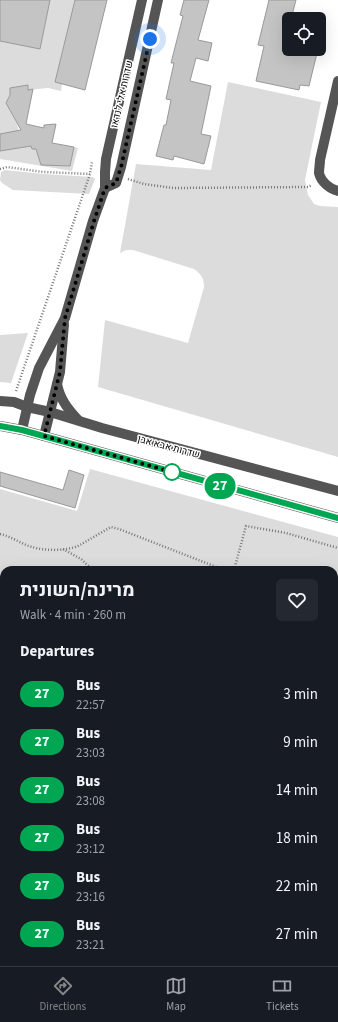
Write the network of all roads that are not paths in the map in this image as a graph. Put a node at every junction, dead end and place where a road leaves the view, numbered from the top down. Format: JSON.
{"nodes":[{"id":1,"x":142,"y":0,"type":"edge"},
{"id":2,"x":158,"y":0,"type":"edge"},
{"id":3,"x":338,"y":81,"type":"edge"},
{"id":4,"x":105,"y":188,"type":"junction"},
{"id":5,"x":338,"y":191,"type":"edge"},
{"id":6,"x":65,"y":318,"type":"junction"},
{"id":7,"x":57,"y":383,"type":"junction"},
{"id":8,"x":32,"y":386,"type":"junction"},
{"id":9,"x":5,"y":401,"type":"edge"},
{"id":10,"x":27,"y":407,"type":"junction"},
{"id":11,"x":50,"y":412,"type":"junction"},
{"id":12,"x":79,"y":421,"type":"junction"},
{"id":13,"x":0,"y":426,"type":"edge"},
{"id":14,"x":22,"y":430,"type":"junction"},
{"id":15,"x":44,"y":436,"type":"junction"},
{"id":16,"x":338,"y":491,"type":"edge"},
{"id":17,"x":338,"y":518,"type":"edge"}],
"edges":[{"from":1,"to":4,"type":"street","name":"שדרות אלי לנדאו"},
{"from":2,"to":4,"type":"street","name":"שדרות אלי לנדאו"},
{"from":3,"to":5,"type":"street"},
{"from":4,"to":6,"type":"street","name":"שדרות אלי לנדאו"},
{"from":6,"to":7,"type":"street","name":"שדרות אלי לנדאו"},
{"from":6,"to":8,"type":"street","name":"שדרות אלי לנדאו"},
{"from":7,"to":11,"type":"street","name":"שדרות אלי לנדאו"},
{"from":7,"to":12,"type":"street"},
{"from":8,"to":9,"type":"street"},
{"from":8,"to":10,"type":"street","name":"שדרות אלי לנדאו"},
{"from":9,"to":10,"type":"street","name":"שדרות אבא אבן"},
{"from":10,"to":11,"type":"street","name":"שדרות אבא אבן"},
{"from":10,"to":14,"type":"street","name":"שדרות אלי לנדאו"},
{"from":11,"to":12,"type":"street","name":"שדרות אבא אבן"},
{"from":11,"to":15,"type":"street","name":"שדרות אלי לנדאו"},
{"from":12,"to":16,"type":"street","name":"שדרות אבא אבן"},
{"from":13,"to":14,"type":"street"},
{"from":14,"to":15,"type":"street"},
{"from":15,"to":17,"type":"street"}]}
